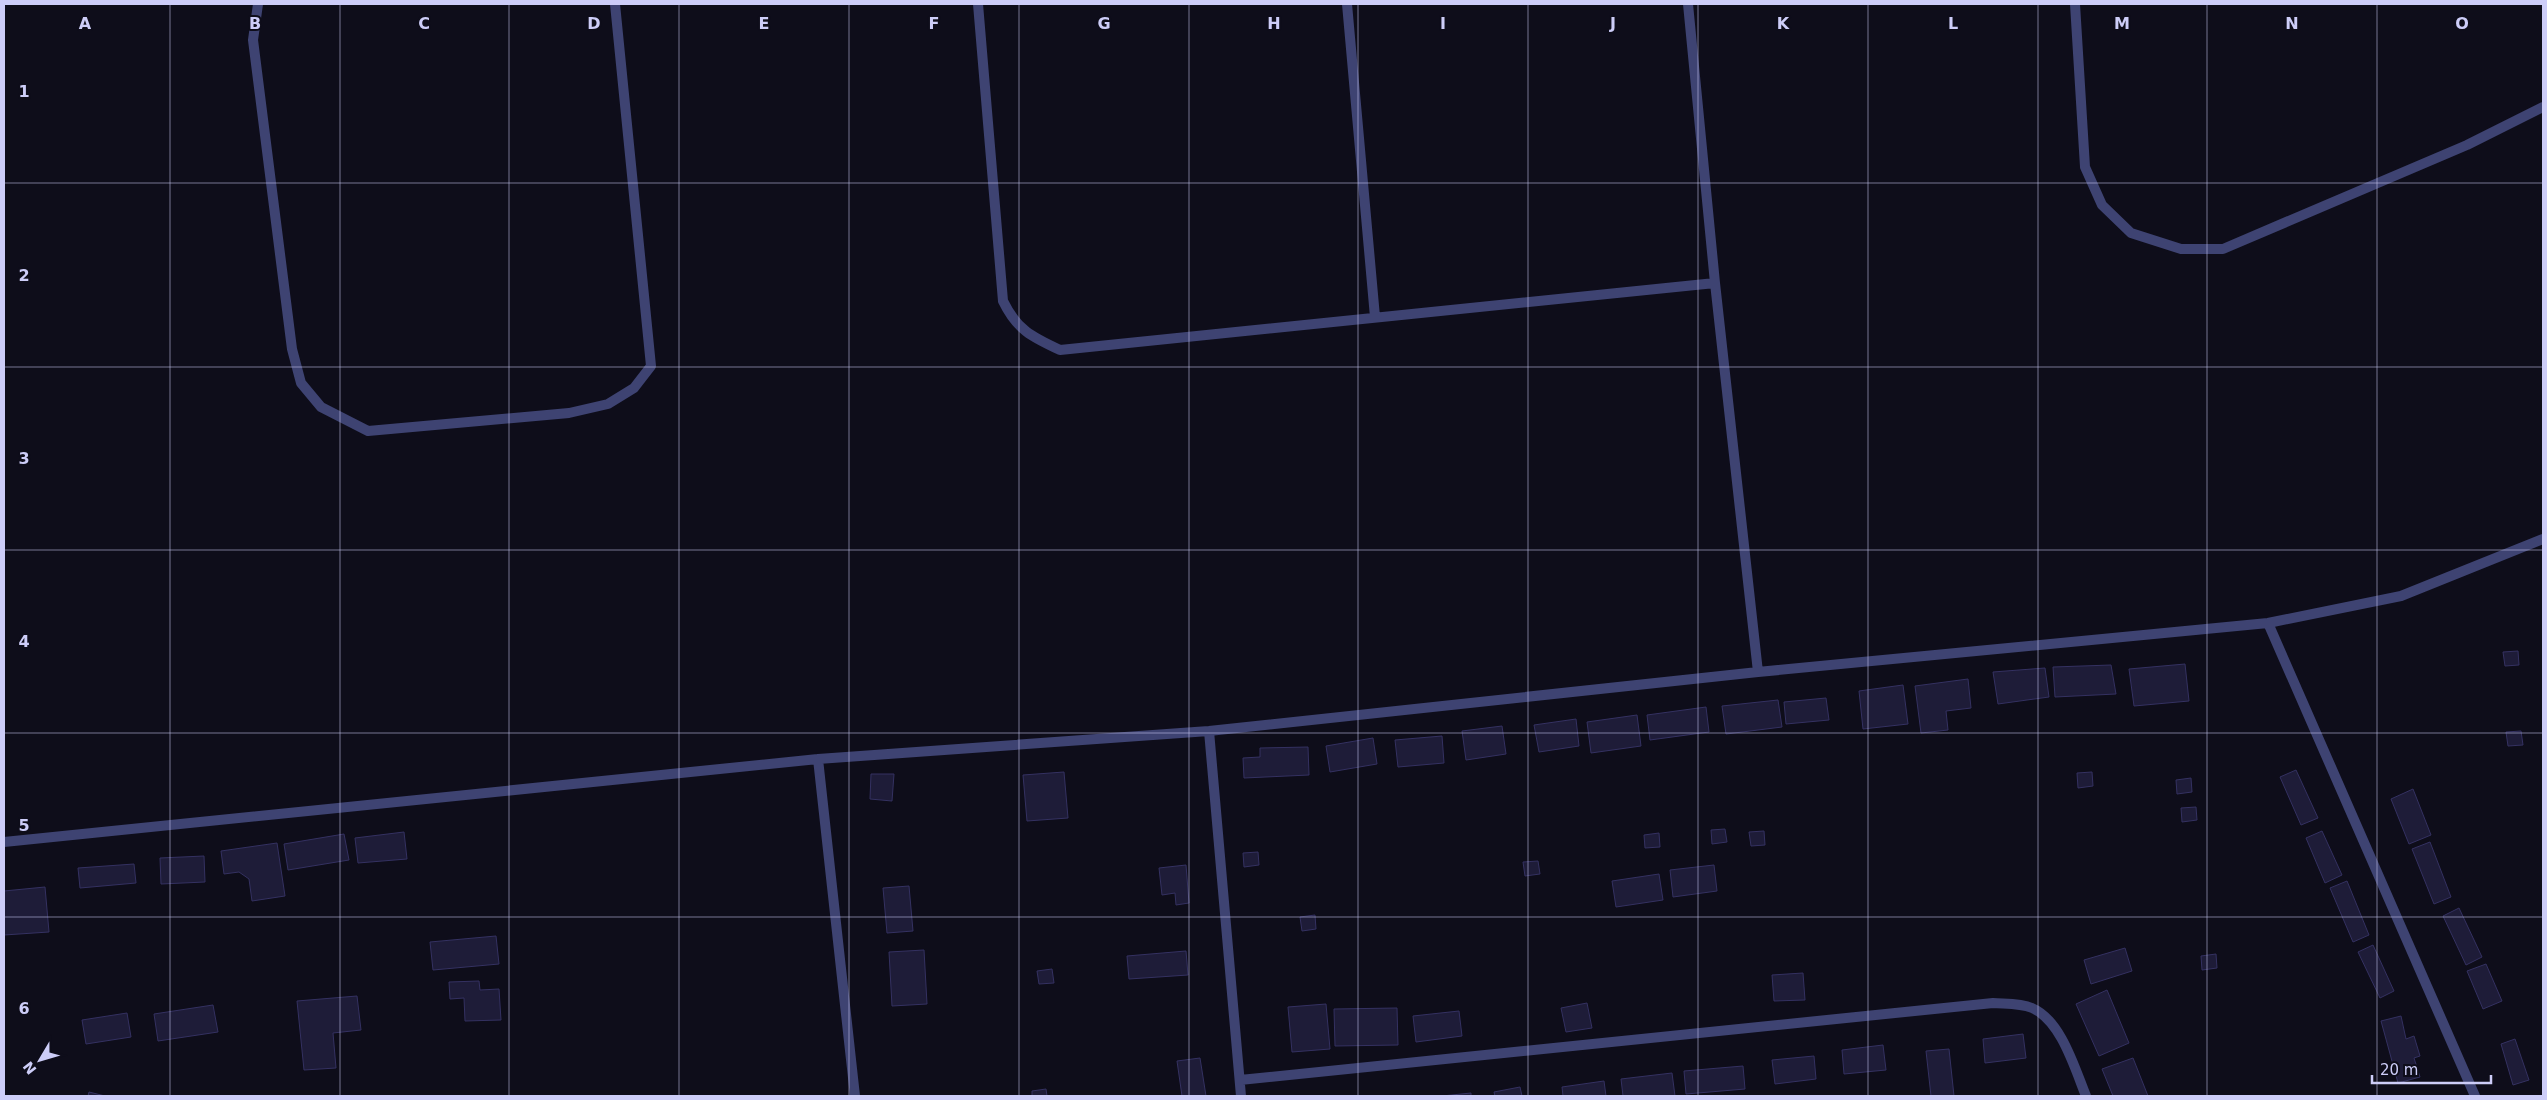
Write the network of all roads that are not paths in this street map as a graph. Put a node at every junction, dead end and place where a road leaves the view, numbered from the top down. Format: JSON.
{"nodes":[{"id":1,"x":258,"y":4,"type":"edge"},
{"id":2,"x":615,"y":4,"type":"edge"},
{"id":3,"x":978,"y":4,"type":"edge"},
{"id":4,"x":1347,"y":4,"type":"edge"},
{"id":5,"x":1688,"y":4,"type":"edge"},
{"id":6,"x":2075,"y":4,"type":"edge"},
{"id":7,"x":2543,"y":108,"type":"edge"},
{"id":8,"x":1715,"y":283,"type":"junction"},
{"id":9,"x":1375,"y":317,"type":"junction"},
{"id":10,"x":2543,"y":540,"type":"edge"},
{"id":11,"x":2268,"y":623,"type":"junction"},
{"id":12,"x":1758,"y":672,"type":"junction"},
{"id":13,"x":1209,"y":731,"type":"junction"},
{"id":14,"x":818,"y":759,"type":"junction"},
{"id":15,"x":4,"y":842,"type":"edge"},
{"id":16,"x":1240,"y":1080,"type":"junction"},
{"id":17,"x":854,"y":1096,"type":"edge"},
{"id":18,"x":1241,"y":1096,"type":"edge"},
{"id":19,"x":2086,"y":1096,"type":"edge"},
{"id":20,"x":2475,"y":1096,"type":"edge"}],
"edges":[{"from":1,"to":2,"type":"street"},
{"from":3,"to":9,"type":"street"},
{"from":4,"to":9,"type":"street"},
{"from":5,"to":8,"type":"street"},
{"from":6,"to":7,"type":"street"},
{"from":8,"to":9,"type":"street"},
{"from":8,"to":12,"type":"street"},
{"from":10,"to":11,"type":"street"},
{"from":11,"to":12,"type":"street"},
{"from":11,"to":20,"type":"street"},
{"from":12,"to":13,"type":"street"},
{"from":13,"to":14,"type":"street"},
{"from":13,"to":16,"type":"street"},
{"from":14,"to":15,"type":"street"},
{"from":14,"to":17,"type":"street"},
{"from":16,"to":18,"type":"street"},
{"from":16,"to":19,"type":"street"}]}
